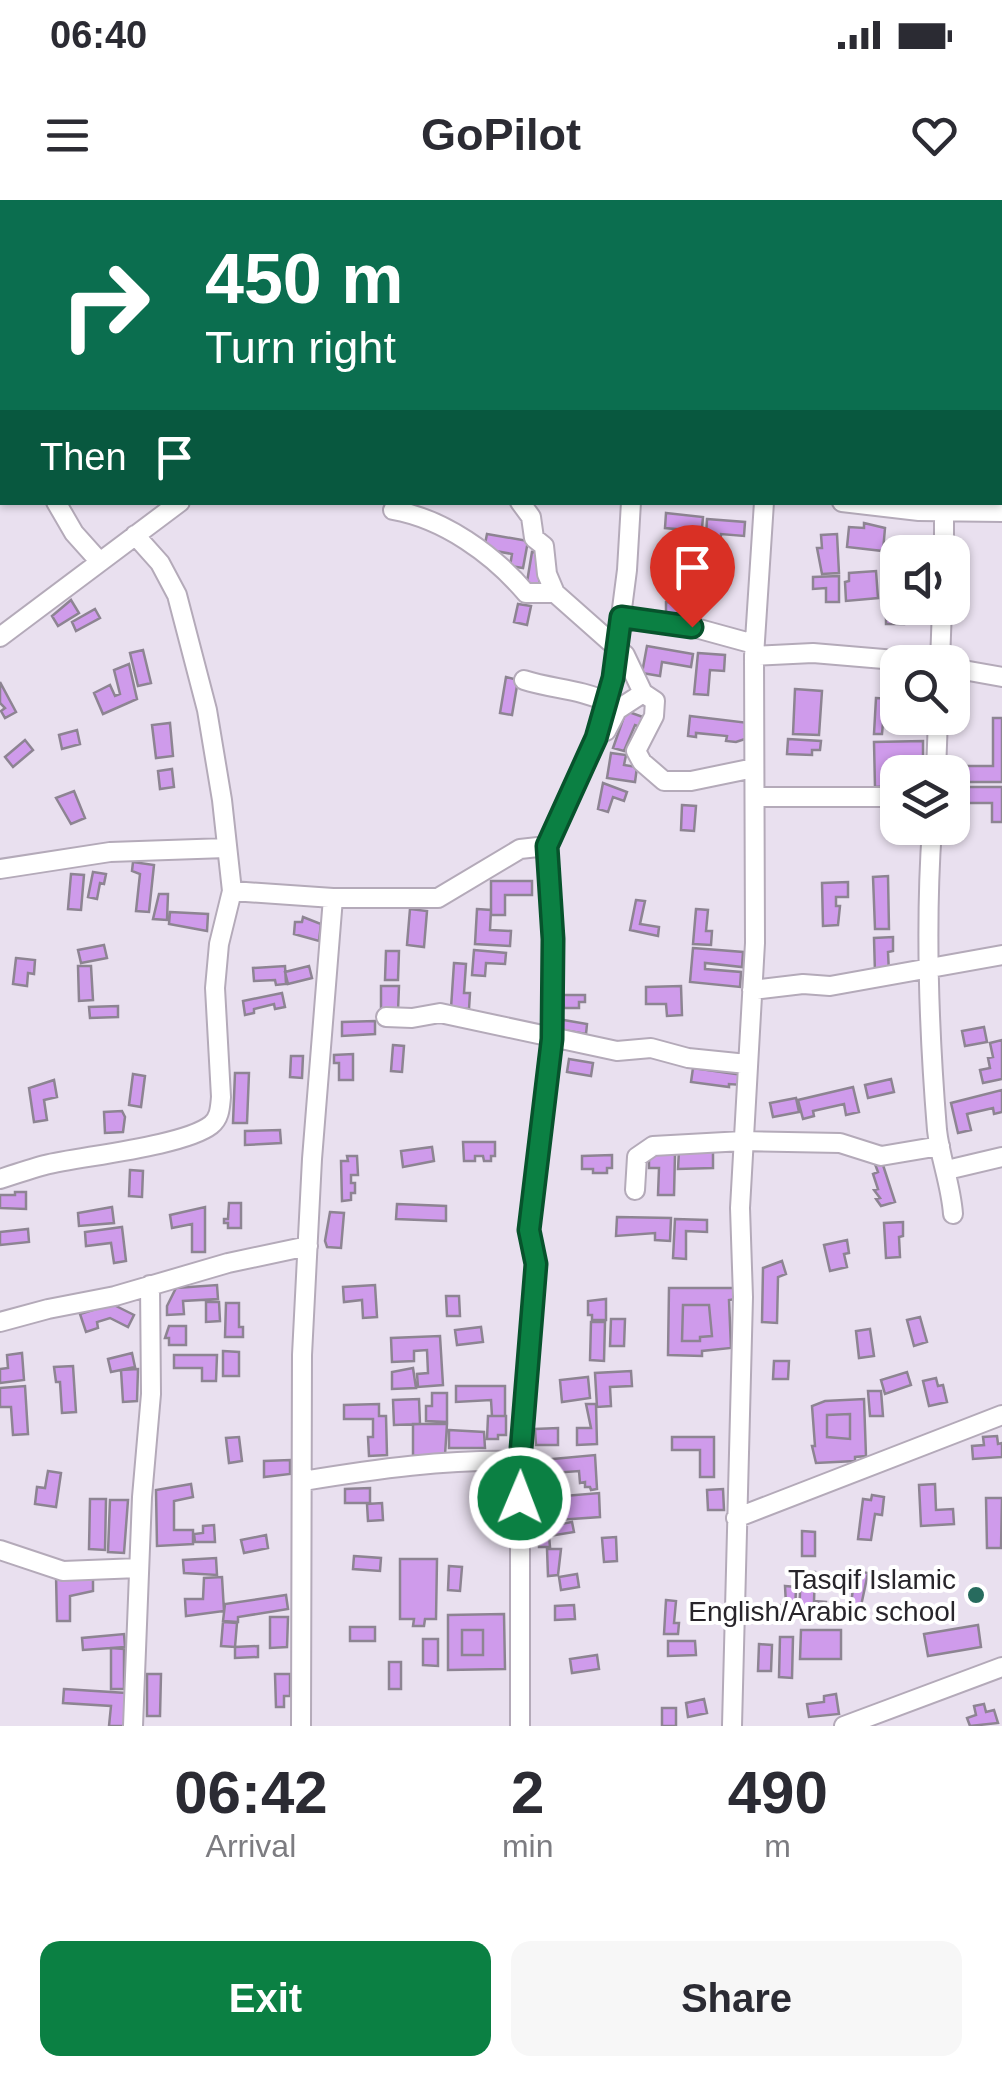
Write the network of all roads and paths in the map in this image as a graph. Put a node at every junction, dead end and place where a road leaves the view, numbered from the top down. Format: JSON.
{"nodes":[{"id":1,"x":58,"y":505,"type":"edge"},
{"id":2,"x":176,"y":505,"type":"edge"},
{"id":3,"x":522,"y":505,"type":"edge"},
{"id":4,"x":630,"y":505,"type":"edge"},
{"id":5,"x":764,"y":505,"type":"edge"},
{"id":6,"x":882,"y":505,"type":"edge"},
{"id":7,"x":392,"y":510,"type":"dead end"},
{"id":8,"x":944,"y":512,"type":"junction"},
{"id":9,"x":1002,"y":512,"type":"edge"},
{"id":10,"x":136,"y":535,"type":"junction"},
{"id":11,"x":944,"y":535,"type":"edge"},
{"id":12,"x":100,"y":562,"type":"junction"},
{"id":13,"x":555,"y":592,"type":"junction"},
{"id":14,"x":621,"y":617,"type":"junction"},
{"id":15,"x":0,"y":637,"type":"edge"},
{"id":16,"x":617,"y":649,"type":"junction"},
{"id":17,"x":754,"y":650,"type":"junction"},
{"id":18,"x":880,"y":659,"type":"edge"},
{"id":19,"x":970,"y":671,"type":"edge"},
{"id":20,"x":1002,"y":676,"type":"edge"},
{"id":21,"x":524,"y":680,"type":"dead end"},
{"id":22,"x":643,"y":694,"type":"junction"},
{"id":23,"x":607,"y":702,"type":"junction"},
{"id":24,"x":596,"y":738,"type":"junction"},
{"id":25,"x":754,"y":768,"type":"junction"},
{"id":26,"x":755,"y":796,"type":"junction"},
{"id":27,"x":880,"y":797,"type":"edge"},
{"id":28,"x":932,"y":845,"type":"edge"},
{"id":29,"x":547,"y":846,"type":"junction"},
{"id":30,"x":226,"y":848,"type":"junction"},
{"id":31,"x":0,"y":869,"type":"edge"},
{"id":32,"x":232,"y":891,"type":"junction"},
{"id":33,"x":333,"y":898,"type":"junction"},
{"id":34,"x":1002,"y":954,"type":"edge"},
{"id":35,"x":928,"y":970,"type":"junction"},
{"id":36,"x":752,"y":990,"type":"junction"},
{"id":37,"x":386,"y":1016,"type":"dead end"},
{"id":38,"x":552,"y":1039,"type":"junction"},
{"id":39,"x":747,"y":1064,"type":"junction"},
{"id":40,"x":743,"y":1141,"type":"junction"},
{"id":41,"x":940,"y":1146,"type":"junction"},
{"id":42,"x":1002,"y":1157,"type":"edge"},
{"id":43,"x":947,"y":1170,"type":"junction"},
{"id":44,"x":0,"y":1179,"type":"edge"},
{"id":45,"x":635,"y":1190,"type":"dead end"},
{"id":46,"x":953,"y":1214,"type":"dead end"},
{"id":47,"x":308,"y":1246,"type":"junction"},
{"id":48,"x":150,"y":1285,"type":"junction"},
{"id":49,"x":0,"y":1322,"type":"edge"},
{"id":50,"x":1002,"y":1415,"type":"edge"},
{"id":51,"x":520,"y":1461,"type":"junction"},
{"id":52,"x":302,"y":1480,"type":"junction"},
{"id":53,"x":736,"y":1518,"type":"junction"},
{"id":54,"x":0,"y":1550,"type":"edge"},
{"id":55,"x":139,"y":1568,"type":"junction"},
{"id":56,"x":1002,"y":1667,"type":"edge"},
{"id":57,"x":133,"y":1726,"type":"edge"},
{"id":58,"x":301,"y":1726,"type":"edge"},
{"id":59,"x":520,"y":1726,"type":"edge"},
{"id":60,"x":732,"y":1726,"type":"edge"},
{"id":61,"x":844,"y":1726,"type":"edge"}],
"edges":[{"from":1,"to":12,"type":"street"},
{"from":2,"to":10,"type":"street"},
{"from":3,"to":13,"type":"street"},
{"from":4,"to":14,"type":"street"},
{"from":5,"to":17,"type":"street"},
{"from":6,"to":8,"type":"street"},
{"from":7,"to":13,"type":"street"},
{"from":8,"to":9,"type":"street"},
{"from":8,"to":11,"type":"street"},
{"from":10,"to":12,"type":"street"},
{"from":10,"to":30,"type":"street"},
{"from":12,"to":15,"type":"street"},
{"from":13,"to":16,"type":"street"},
{"from":14,"to":16,"type":"street"},
{"from":14,"to":17,"type":"street"},
{"from":16,"to":22,"type":"street"},
{"from":16,"to":23,"type":"street"},
{"from":17,"to":18,"type":"street"},
{"from":17,"to":25,"type":"street"},
{"from":19,"to":20,"type":"street"},
{"from":21,"to":23,"type":"street"},
{"from":22,"to":24,"type":"street"},
{"from":22,"to":25,"type":"street"},
{"from":23,"to":24,"type":"street"},
{"from":24,"to":29,"type":"street"},
{"from":25,"to":26,"type":"street"},
{"from":26,"to":27,"type":"street"},
{"from":26,"to":36,"type":"street"},
{"from":28,"to":35,"type":"street"},
{"from":29,"to":33,"type":"street"},
{"from":29,"to":38,"type":"street"},
{"from":30,"to":31,"type":"street"},
{"from":30,"to":32,"type":"street"},
{"from":32,"to":33,"type":"street"},
{"from":32,"to":44,"type":"street"},
{"from":33,"to":47,"type":"street"},
{"from":34,"to":35,"type":"street"},
{"from":35,"to":36,"type":"street"},
{"from":35,"to":41,"type":"street"},
{"from":36,"to":39,"type":"street"},
{"from":37,"to":38,"type":"street"},
{"from":38,"to":39,"type":"street"},
{"from":38,"to":51,"type":"street"},
{"from":39,"to":40,"type":"street"},
{"from":40,"to":41,"type":"street"},
{"from":40,"to":45,"type":"street"},
{"from":40,"to":53,"type":"street"},
{"from":41,"to":43,"type":"street"},
{"from":42,"to":43,"type":"street"},
{"from":43,"to":46,"type":"street"},
{"from":47,"to":48,"type":"street"},
{"from":47,"to":52,"type":"street"},
{"from":48,"to":49,"type":"street"},
{"from":48,"to":55,"type":"street"},
{"from":50,"to":53,"type":"street"},
{"from":51,"to":52,"type":"street"},
{"from":51,"to":59,"type":"street"},
{"from":52,"to":58,"type":"street"},
{"from":53,"to":60,"type":"street"},
{"from":54,"to":55,"type":"street"},
{"from":55,"to":57,"type":"street"},
{"from":56,"to":61,"type":"street"}]}
